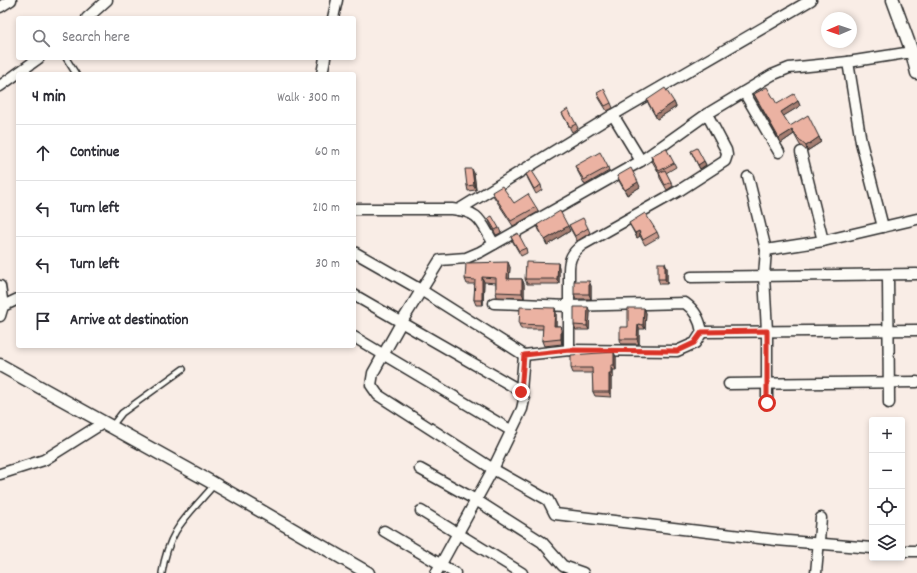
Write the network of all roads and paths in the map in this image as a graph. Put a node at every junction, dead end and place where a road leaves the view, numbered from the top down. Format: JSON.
{"nodes":[{"id":1,"x":11,"y":0,"type":"edge"},
{"id":2,"x":107,"y":0,"type":"edge"},
{"id":3,"x":337,"y":0,"type":"edge"},
{"id":4,"x":811,"y":0,"type":"edge"},
{"id":5,"x":893,"y":0,"type":"edge"},
{"id":6,"x":0,"y":7,"type":"edge"},
{"id":7,"x":89,"y":16,"type":"edge"},
{"id":8,"x":333,"y":16,"type":"edge"},
{"id":9,"x":912,"y":52,"type":"junction"},
{"id":10,"x":36,"y":60,"type":"edge"},
{"id":11,"x":67,"y":60,"type":"edge"},
{"id":12,"x":325,"y":60,"type":"edge"},
{"id":13,"x":848,"y":62,"type":"junction"},
{"id":14,"x":20,"y":72,"type":"edge"},
{"id":15,"x":75,"y":72,"type":"edge"},
{"id":16,"x":322,"y":72,"type":"edge"},
{"id":17,"x":917,"y":73,"type":"edge"},
{"id":18,"x":16,"y":75,"type":"edge"},
{"id":19,"x":0,"y":86,"type":"edge"},
{"id":20,"x":744,"y":92,"type":"junction"},
{"id":21,"x":707,"y":114,"type":"junction"},
{"id":22,"x":613,"y":115,"type":"junction"},
{"id":23,"x":779,"y":152,"type":"dead end"},
{"id":24,"x":801,"y":152,"type":"dead end"},
{"id":25,"x":641,"y":161,"type":"junction"},
{"id":26,"x":748,"y":177,"type":"dead end"},
{"id":27,"x":356,"y":209,"type":"edge"},
{"id":28,"x":458,"y":210,"type":"junction"},
{"id":29,"x":917,"y":219,"type":"edge"},
{"id":30,"x":883,"y":227,"type":"junction"},
{"id":31,"x":823,"y":240,"type":"junction"},
{"id":32,"x":494,"y":244,"type":"junction"},
{"id":33,"x":766,"y":250,"type":"junction"},
{"id":34,"x":356,"y":253,"type":"edge"},
{"id":35,"x":917,"y":274,"type":"edge"},
{"id":36,"x":888,"y":275,"type":"junction"},
{"id":37,"x":764,"y":276,"type":"junction"},
{"id":38,"x":691,"y":277,"type":"dead end"},
{"id":39,"x":0,"y":286,"type":"edge"},
{"id":40,"x":421,"y":290,"type":"junction"},
{"id":41,"x":356,"y":296,"type":"edge"},
{"id":42,"x":16,"y":300,"type":"edge"},
{"id":43,"x":494,"y":303,"type":"dead end"},
{"id":44,"x":568,"y":306,"type":"junction"},
{"id":45,"x":2,"y":311,"type":"edge"},
{"id":46,"x":401,"y":323,"type":"junction"},
{"id":47,"x":917,"y":330,"type":"edge"},
{"id":48,"x":767,"y":331,"type":"junction"},
{"id":49,"x":889,"y":331,"type":"junction"},
{"id":50,"x":702,"y":332,"type":"junction"},
{"id":51,"x":356,"y":338,"type":"edge"},
{"id":52,"x":569,"y":350,"type":"junction"},
{"id":53,"x":382,"y":355,"type":"junction"},
{"id":54,"x":524,"y":355,"type":"junction"},
{"id":55,"x":0,"y":365,"type":"edge"},
{"id":56,"x":183,"y":369,"type":"dead end"},
{"id":57,"x":889,"y":382,"type":"junction"},
{"id":58,"x":917,"y":382,"type":"edge"},
{"id":59,"x":729,"y":384,"type":"dead end"},
{"id":60,"x":767,"y":384,"type":"junction"},
{"id":61,"x":521,"y":392,"type":"junction"},
{"id":62,"x":767,"y":403,"type":"dead end"},
{"id":63,"x":889,"y":403,"type":"dead end"},
{"id":64,"x":107,"y":425,"type":"junction"},
{"id":65,"x":512,"y":431,"type":"junction"},
{"id":66,"x":420,"y":469,"type":"dead end"},
{"id":67,"x":493,"y":469,"type":"junction"},
{"id":68,"x":0,"y":474,"type":"edge"},
{"id":69,"x":214,"y":484,"type":"junction"},
{"id":70,"x":476,"y":500,"type":"junction"},
{"id":71,"x":421,"y":511,"type":"dead end"},
{"id":72,"x":821,"y":518,"type":"dead end"},
{"id":73,"x":384,"y":531,"type":"dead end"},
{"id":74,"x":459,"y":534,"type":"junction"},
{"id":75,"x":820,"y":544,"type":"junction"},
{"id":76,"x":869,"y":548,"type":"edge"},
{"id":77,"x":905,"y":551,"type":"edge"},
{"id":78,"x":917,"y":551,"type":"edge"},
{"id":79,"x":439,"y":569,"type":"edge"},
{"id":80,"x":162,"y":573,"type":"edge"},
{"id":81,"x":368,"y":573,"type":"edge"},
{"id":82,"x":455,"y":573,"type":"edge"},
{"id":83,"x":522,"y":573,"type":"edge"},
{"id":84,"x":583,"y":573,"type":"edge"},
{"id":85,"x":816,"y":573,"type":"edge"}],
"edges":[{"from":1,"to":6,"type":"street"},
{"from":2,"to":7,"type":"street"},
{"from":3,"to":8,"type":"street"},
{"from":4,"to":22,"type":"street"},
{"from":5,"to":9,"type":"street"},
{"from":9,"to":13,"type":"street"},
{"from":9,"to":17,"type":"street"},
{"from":10,"to":14,"type":"street"},
{"from":11,"to":15,"type":"lane"},
{"from":12,"to":16,"type":"street"},
{"from":13,"to":20,"type":"street"},
{"from":13,"to":30,"type":"street"},
{"from":18,"to":19,"type":"street"},
{"from":20,"to":21,"type":"street"},
{"from":20,"to":23,"type":"street"},
{"from":21,"to":25,"type":"street"},
{"from":21,"to":44,"type":"street"},
{"from":22,"to":25,"type":"street"},
{"from":22,"to":28,"type":"street"},
{"from":24,"to":31,"type":"street"},
{"from":25,"to":32,"type":"street"},
{"from":26,"to":33,"type":"street"},
{"from":27,"to":28,"type":"street"},
{"from":28,"to":32,"type":"street"},
{"from":29,"to":30,"type":"street"},
{"from":30,"to":31,"type":"street"},
{"from":31,"to":33,"type":"street"},
{"from":32,"to":40,"type":"street"},
{"from":33,"to":37,"type":"street"},
{"from":34,"to":40,"type":"street"},
{"from":35,"to":36,"type":"street"},
{"from":36,"to":37,"type":"street"},
{"from":36,"to":49,"type":"street"},
{"from":37,"to":38,"type":"street"},
{"from":37,"to":48,"type":"street"},
{"from":39,"to":45,"type":"street"},
{"from":40,"to":46,"type":"street"},
{"from":40,"to":54,"type":"street"},
{"from":41,"to":46,"type":"street"},
{"from":42,"to":45,"type":"street"},
{"from":43,"to":44,"type":"street"},
{"from":44,"to":50,"type":"street"},
{"from":44,"to":52,"type":"street"},
{"from":46,"to":53,"type":"street"},
{"from":46,"to":61,"type":"street"},
{"from":47,"to":49,"type":"street"},
{"from":48,"to":49,"type":"street"},
{"from":48,"to":50,"type":"street"},
{"from":48,"to":60,"type":"street"},
{"from":49,"to":57,"type":"street"},
{"from":50,"to":52,"type":"street"},
{"from":51,"to":53,"type":"street"},
{"from":52,"to":54,"type":"street"},
{"from":53,"to":65,"type":"street"},
{"from":53,"to":67,"type":"street"},
{"from":54,"to":61,"type":"street"},
{"from":55,"to":64,"type":"street"},
{"from":56,"to":64,"type":"lane"},
{"from":57,"to":58,"type":"street"},
{"from":57,"to":60,"type":"street"},
{"from":57,"to":63,"type":"street"},
{"from":59,"to":60,"type":"street"},
{"from":60,"to":62,"type":"street"},
{"from":61,"to":65,"type":"street"},
{"from":64,"to":68,"type":"street"},
{"from":64,"to":69,"type":"street"},
{"from":65,"to":67,"type":"street"},
{"from":66,"to":70,"type":"street"},
{"from":67,"to":70,"type":"street"},
{"from":67,"to":75,"type":"street"},
{"from":69,"to":80,"type":"lane"},
{"from":69,"to":81,"type":"street"},
{"from":70,"to":74,"type":"street"},
{"from":70,"to":84,"type":"street"},
{"from":71,"to":74,"type":"street"},
{"from":72,"to":75,"type":"street"},
{"from":73,"to":79,"type":"street"},
{"from":74,"to":79,"type":"street"},
{"from":74,"to":83,"type":"street"},
{"from":75,"to":76,"type":"street"},
{"from":75,"to":85,"type":"street"},
{"from":77,"to":78,"type":"street"},
{"from":79,"to":82,"type":"street"}]}
